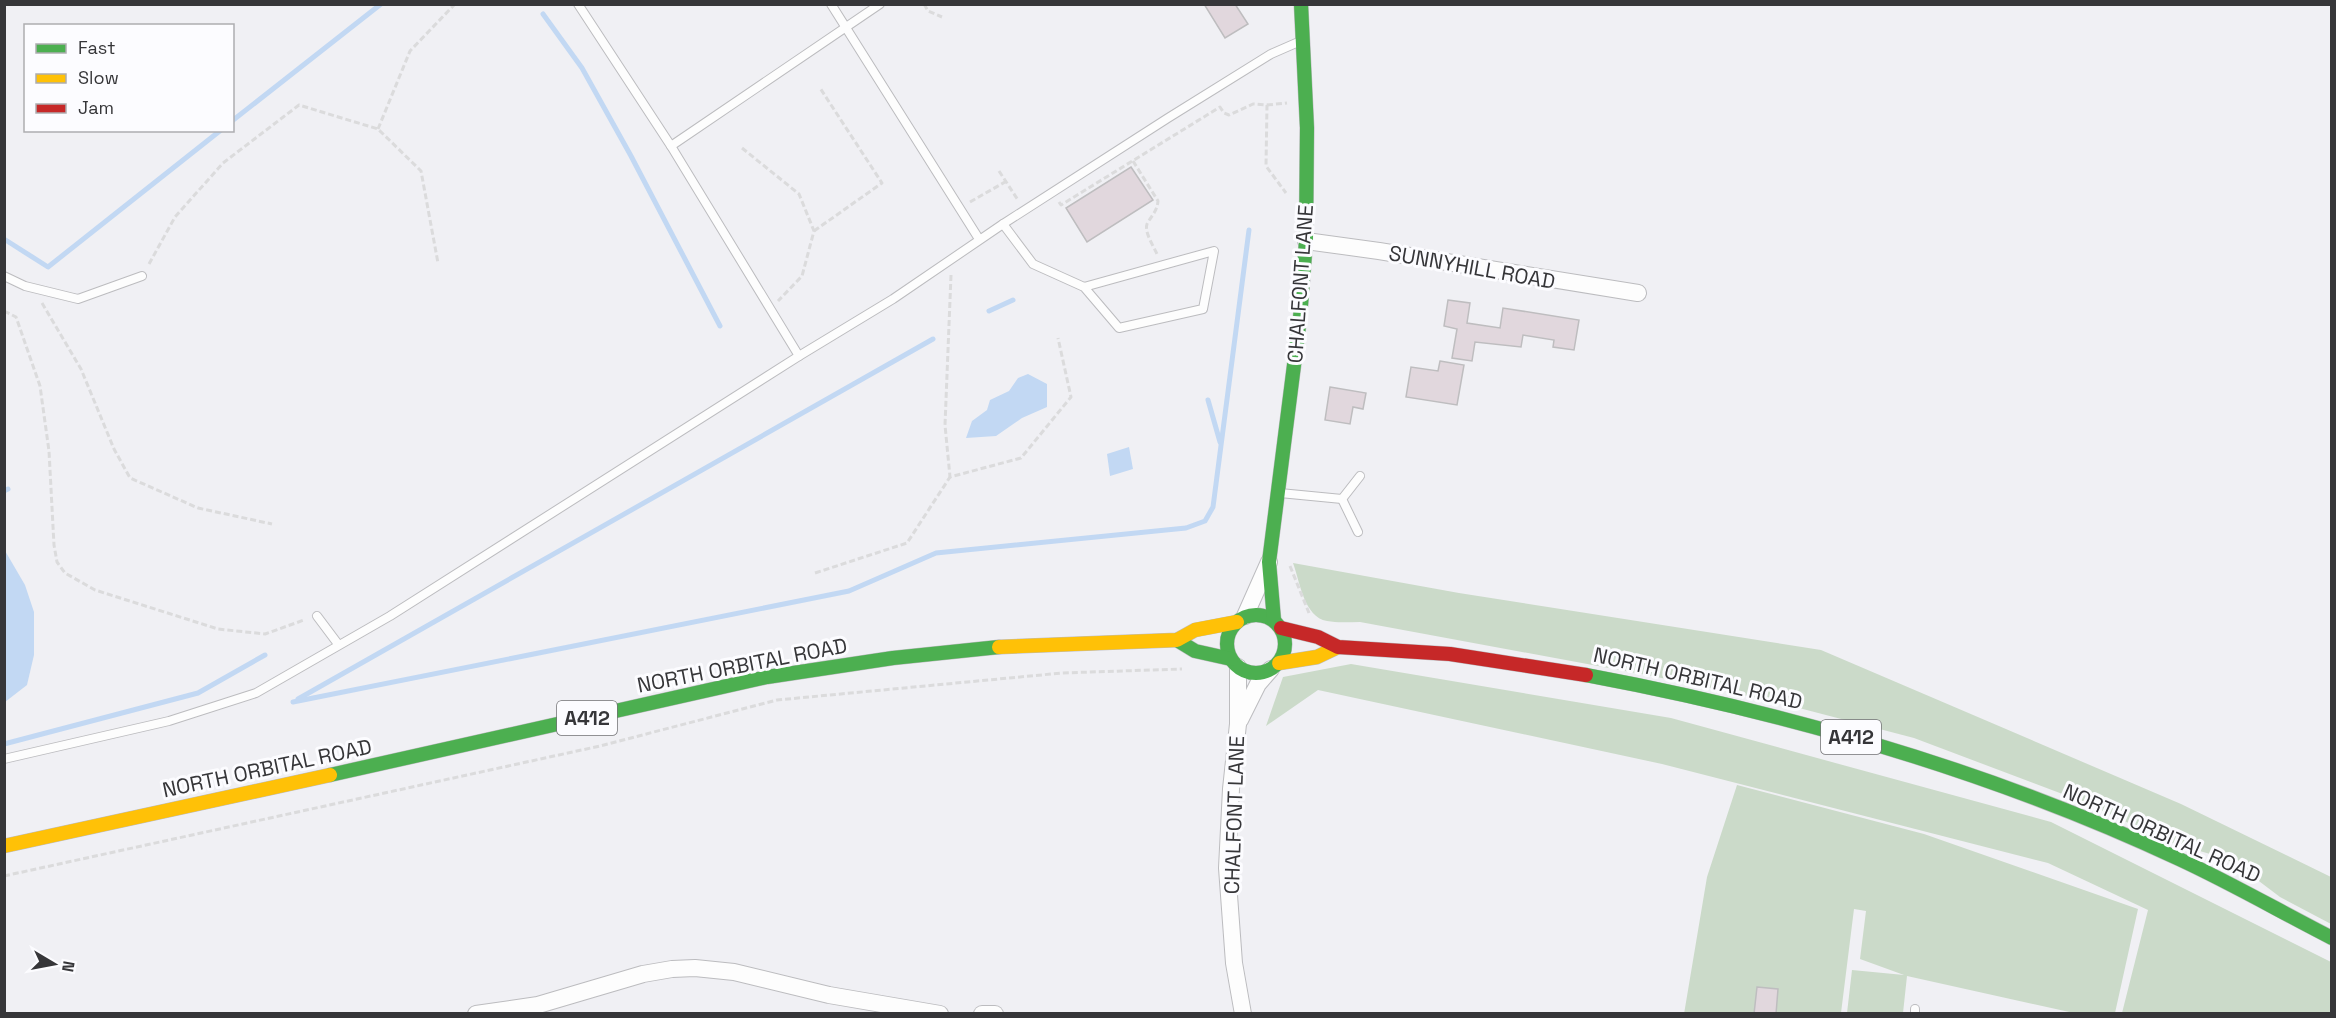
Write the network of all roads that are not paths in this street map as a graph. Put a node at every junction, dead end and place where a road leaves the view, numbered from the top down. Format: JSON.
{"nodes":[{"id":1,"x":578,"y":4,"type":"edge"},
{"id":2,"x":831,"y":4,"type":"edge"},
{"id":3,"x":880,"y":4,"type":"edge"},
{"id":4,"x":1301,"y":4,"type":"edge"},
{"id":5,"x":845,"y":27,"type":"junction"},
{"id":6,"x":1303,"y":40,"type":"junction"},
{"id":7,"x":671,"y":146,"type":"junction"},
{"id":8,"x":1003,"y":224,"type":"junction"},
{"id":9,"x":979,"y":239,"type":"junction"},
{"id":10,"x":1306,"y":241,"type":"junction"},
{"id":11,"x":4,"y":276,"type":"edge"},
{"id":12,"x":142,"y":276,"type":"road end"},
{"id":13,"x":1084,"y":287,"type":"junction"},
{"id":14,"x":1638,"y":293,"type":"dead end"},
{"id":15,"x":799,"y":356,"type":"junction"},
{"id":16,"x":1360,"y":476,"type":"dead end"},
{"id":17,"x":1280,"y":493,"type":"junction"},
{"id":18,"x":1342,"y":499,"type":"junction"},
{"id":19,"x":1358,"y":532,"type":"dead end"},
{"id":20,"x":1269,"y":562,"type":"junction"},
{"id":21,"x":317,"y":616,"type":"road end"},
{"id":22,"x":1241,"y":619,"type":"junction"},
{"id":23,"x":1278,"y":624,"type":"junction"},
{"id":24,"x":1177,"y":640,"type":"junction"},
{"id":25,"x":338,"y":644,"type":"junction"},
{"id":26,"x":1338,"y":648,"type":"junction"},
{"id":27,"x":1235,"y":663,"type":"junction"},
{"id":28,"x":1275,"y":666,"type":"junction"},
{"id":29,"x":1238,"y":724,"type":"junction"},
{"id":30,"x":4,"y":759,"type":"edge"},
{"id":31,"x":4,"y":846,"type":"edge"},
{"id":32,"x":2331,"y":938,"type":"edge"},
{"id":33,"x":476,"y":1014,"type":"edge"},
{"id":34,"x":940,"y":1014,"type":"edge"},
{"id":35,"x":982,"y":1014,"type":"edge"},
{"id":36,"x":995,"y":1014,"type":"edge"},
{"id":37,"x":1243,"y":1014,"type":"edge"}],
"edges":[{"from":1,"to":7,"type":"lane"},
{"from":2,"to":5,"type":"lane"},
{"from":3,"to":5,"type":"lane"},
{"from":4,"to":6,"type":"main road","name":"CHALFONT LANE"},
{"from":5,"to":7,"type":"lane"},
{"from":5,"to":9,"type":"lane"},
{"from":6,"to":8,"type":"lane"},
{"from":6,"to":10,"type":"main road","name":"CHALFONT LANE"},
{"from":7,"to":15,"type":"lane"},
{"from":8,"to":9,"type":"lane"},
{"from":8,"to":13,"type":"lane"},
{"from":9,"to":15,"type":"lane"},
{"from":10,"to":14,"type":"street","name":"SUNNYHILL ROAD"},
{"from":10,"to":17,"type":"main road","name":"CHALFONT LANE"},
{"from":11,"to":12,"type":"lane"},
{"from":13,"to":13,"type":"lane"},
{"from":15,"to":25,"type":"lane"},
{"from":16,"to":18,"type":"lane"},
{"from":17,"to":18,"type":"lane"},
{"from":17,"to":20,"type":"main road","name":"CHALFONT LANE"},
{"from":18,"to":19,"type":"lane"},
{"from":20,"to":22,"type":"street","name":"CHALFONT LANE"},
{"from":20,"to":23,"type":"main road","name":"CHALFONT LANE"},
{"from":21,"to":25,"type":"lane"},
{"from":22,"to":23,"type":"main road"},
{"from":22,"to":24,"type":"main road","name":"NORTH ORBITAL ROAD","number":"A412"},
{"from":22,"to":27,"type":"main road"},
{"from":23,"to":26,"type":"main road","name":"NORTH ORBITAL ROAD","number":"A412"},
{"from":23,"to":28,"type":"main road"},
{"from":24,"to":27,"type":"main road","name":"NORTH ORBITAL ROAD","number":"A412"},
{"from":24,"to":31,"type":"main road","name":"NORTH ORBITAL ROAD","number":"A412"},
{"from":25,"to":30,"type":"lane"},
{"from":26,"to":28,"type":"main road","name":"NORTH ORBITAL ROAD","number":"A412"},
{"from":26,"to":32,"type":"main road","name":"NORTH ORBITAL ROAD","number":"A412"},
{"from":27,"to":28,"type":"main road"},
{"from":27,"to":29,"type":"street","name":"CHALFONT LANE"},
{"from":28,"to":29,"type":"street","name":"CHALFONT LANE"},
{"from":29,"to":37,"type":"street","name":"CHALFONT LANE"},
{"from":33,"to":34,"type":"street"},
{"from":35,"to":36,"type":"street"}]}
